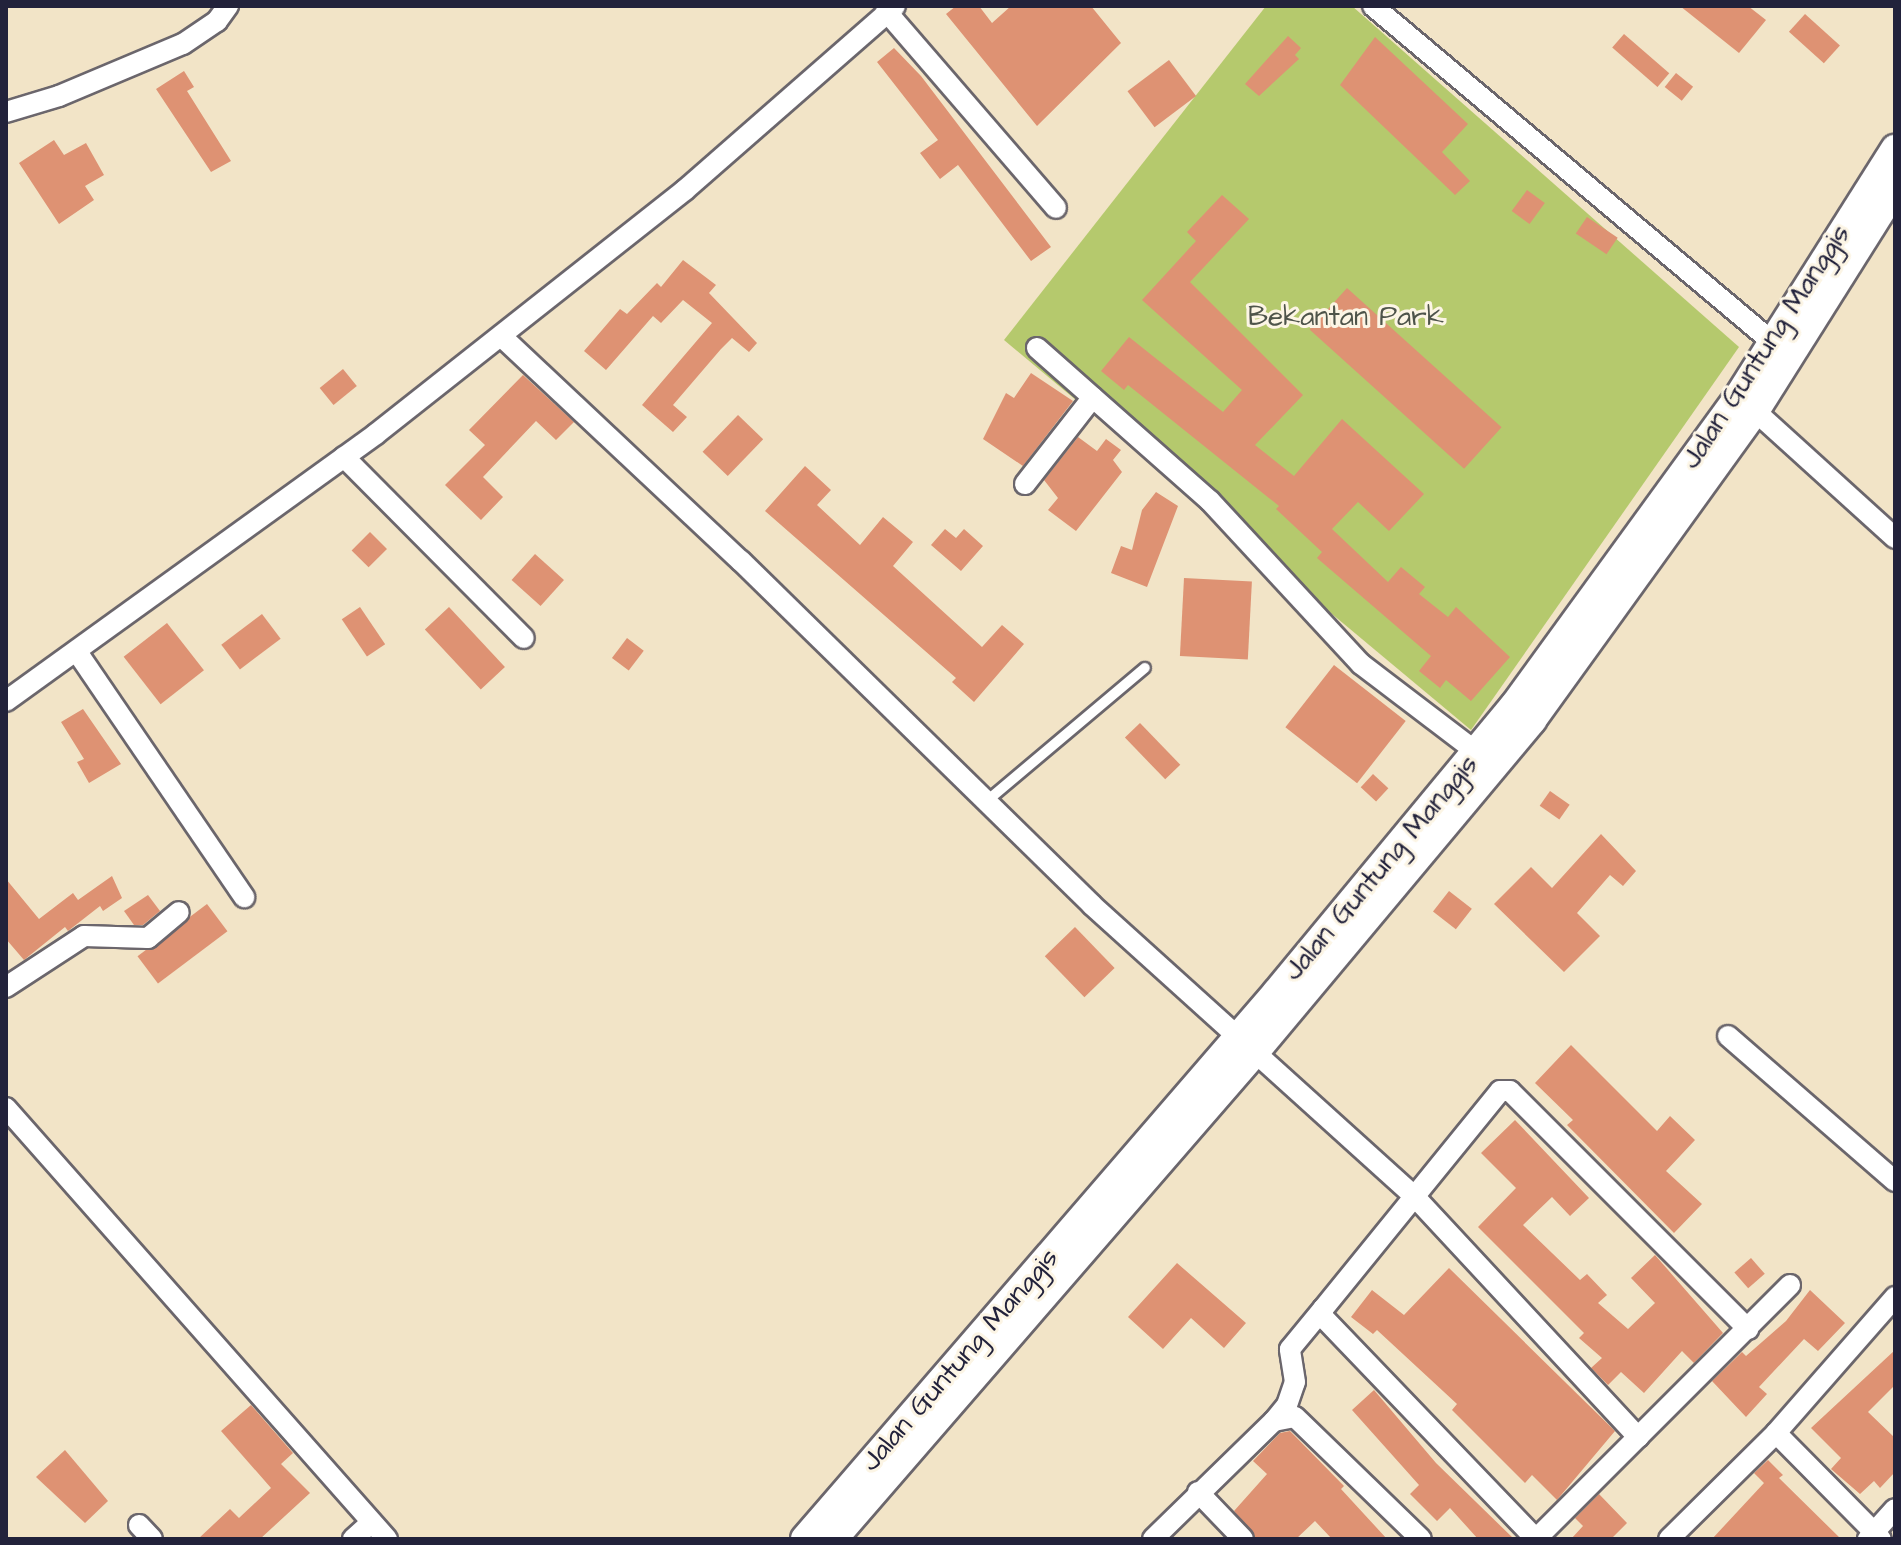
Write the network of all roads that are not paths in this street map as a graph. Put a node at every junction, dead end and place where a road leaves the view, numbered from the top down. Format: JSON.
{"nodes":[{"id":1,"x":228,"y":6,"type":"edge"},
{"id":2,"x":1373,"y":6,"type":"edge"},
{"id":3,"x":891,"y":9,"type":"edge"},
{"id":4,"x":6,"y":112,"type":"edge"},
{"id":5,"x":1895,"y":149,"type":"edge"},
{"id":6,"x":1895,"y":189,"type":"edge"},
{"id":7,"x":1056,"y":208,"type":"dead end"},
{"id":8,"x":501,"y":336,"type":"junction"},
{"id":9,"x":1037,"y":348,"type":"dead end"},
{"id":10,"x":1775,"y":350,"type":"junction"},
{"id":11,"x":1093,"y":397,"type":"junction"},
{"id":12,"x":1755,"y":411,"type":"junction"},
{"id":13,"x":344,"y":457,"type":"junction"},
{"id":14,"x":1025,"y":484,"type":"dead end"},
{"id":15,"x":1895,"y":538,"type":"edge"},
{"id":16,"x":524,"y":638,"type":"dead end"},
{"id":17,"x":77,"y":652,"type":"junction"},
{"id":18,"x":1145,"y":668,"type":"dead end"},
{"id":19,"x":1550,"y":675,"type":"junction"},
{"id":20,"x":6,"y":701,"type":"edge"},
{"id":21,"x":1478,"y":753,"type":"junction"},
{"id":22,"x":988,"y":800,"type":"junction"},
{"id":23,"x":244,"y":897,"type":"dead end"},
{"id":24,"x":179,"y":912,"type":"dead end"},
{"id":25,"x":6,"y":987,"type":"edge"},
{"id":26,"x":1728,"y":1036,"type":"dead end"},
{"id":27,"x":1244,"y":1045,"type":"junction"},
{"id":28,"x":6,"y":1108,"type":"edge"},
{"id":29,"x":1895,"y":1181,"type":"edge"},
{"id":30,"x":1415,"y":1197,"type":"junction"},
{"id":31,"x":1790,"y":1285,"type":"dead end"},
{"id":32,"x":1895,"y":1297,"type":"edge"},
{"id":33,"x":1323,"y":1309,"type":"junction"},
{"id":34,"x":1748,"y":1329,"type":"junction"},
{"id":35,"x":1274,"y":1421,"type":"junction"},
{"id":36,"x":1776,"y":1433,"type":"junction"},
{"id":37,"x":1638,"y":1437,"type":"junction"},
{"id":38,"x":1198,"y":1492,"type":"junction"},
{"id":39,"x":1895,"y":1509,"type":"edge"},
{"id":40,"x":372,"y":1522,"type":"junction"},
{"id":41,"x":1875,"y":1537,"type":"edge"},
{"id":42,"x":353,"y":1539,"type":"edge"},
{"id":43,"x":387,"y":1539,"type":"edge"},
{"id":44,"x":805,"y":1539,"type":"edge"},
{"id":45,"x":833,"y":1539,"type":"edge"},
{"id":46,"x":1153,"y":1539,"type":"edge"},
{"id":47,"x":1243,"y":1539,"type":"edge"},
{"id":48,"x":1421,"y":1539,"type":"edge"},
{"id":49,"x":1669,"y":1539,"type":"edge"}],
"edges":[{"from":1,"to":4,"type":"street"},
{"from":2,"to":10,"type":"street"},
{"from":3,"to":7,"type":"street"},
{"from":3,"to":8,"type":"street"},
{"from":5,"to":10,"type":"street","name":"Jalan Guntung Manggis"},
{"from":6,"to":10,"type":"street","name":"Jalan Guntung Manggis"},
{"from":8,"to":13,"type":"street"},
{"from":8,"to":22,"type":"street"},
{"from":9,"to":11,"type":"street"},
{"from":10,"to":12,"type":"street","name":"Jalan Guntung Manggis"},
{"from":10,"to":19,"type":"street","name":"Jalan Guntung Manggis"},
{"from":11,"to":14,"type":"street"},
{"from":11,"to":21,"type":"street"},
{"from":12,"to":15,"type":"street"},
{"from":12,"to":19,"type":"street","name":"Jalan Guntung Manggis"},
{"from":13,"to":16,"type":"street"},
{"from":13,"to":17,"type":"street"},
{"from":17,"to":20,"type":"street"},
{"from":17,"to":23,"type":"street"},
{"from":18,"to":22,"type":"lane"},
{"from":19,"to":21,"type":"street","name":"Jalan Guntung Manggis"},
{"from":19,"to":27,"type":"street","name":"Jalan Guntung Manggis"},
{"from":21,"to":27,"type":"street","name":"Jalan Guntung Manggis"},
{"from":22,"to":27,"type":"street"},
{"from":24,"to":25,"type":"street"},
{"from":26,"to":29,"type":"street"},
{"from":27,"to":30,"type":"street"},
{"from":27,"to":44,"type":"street","name":"Jalan Guntung Manggis"},
{"from":27,"to":45,"type":"street","name":"Jalan Guntung Manggis"},
{"from":28,"to":40,"type":"street"},
{"from":30,"to":33,"type":"street"},
{"from":30,"to":34,"type":"street"},
{"from":30,"to":37,"type":"street"},
{"from":31,"to":34,"type":"street"},
{"from":32,"to":36,"type":"street"},
{"from":33,"to":35,"type":"street"},
{"from":33,"to":37,"type":"street"},
{"from":34,"to":37,"type":"street"},
{"from":35,"to":38,"type":"street"},
{"from":35,"to":48,"type":"street"},
{"from":36,"to":41,"type":"street"},
{"from":36,"to":49,"type":"street"},
{"from":38,"to":46,"type":"street"},
{"from":38,"to":47,"type":"street"},
{"from":39,"to":41,"type":"street"},
{"from":40,"to":42,"type":"street"},
{"from":40,"to":43,"type":"street"}]}
